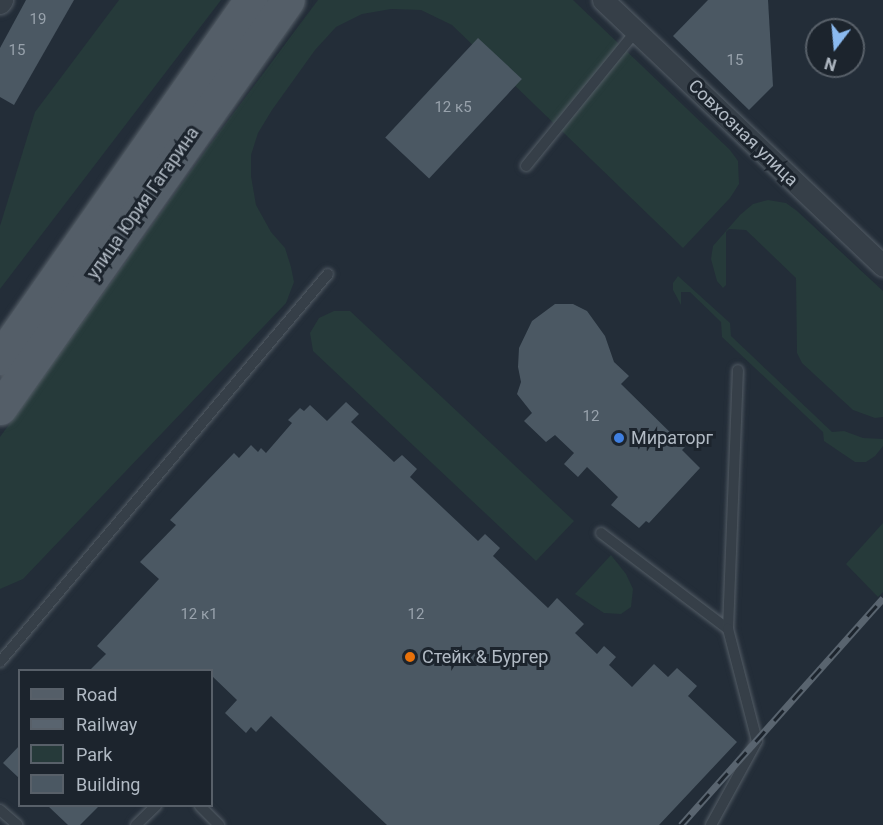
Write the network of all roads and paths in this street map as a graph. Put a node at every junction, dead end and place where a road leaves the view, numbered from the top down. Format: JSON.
{"nodes":[{"id":1,"x":251,"y":0,"type":"edge"},
{"id":2,"x":288,"y":0,"type":"edge"},
{"id":3,"x":603,"y":0,"type":"edge"},
{"id":4,"x":636,"y":31,"type":"junction"},
{"id":5,"x":526,"y":166,"type":"dead end"},
{"id":6,"x":883,"y":266,"type":"edge"},
{"id":7,"x":328,"y":274,"type":"dead end"},
{"id":8,"x":0,"y":358,"type":"edge"},
{"id":9,"x":738,"y":370,"type":"dead end"},
{"id":10,"x":0,"y":408,"type":"edge"},
{"id":11,"x":601,"y":533,"type":"dead end"},
{"id":12,"x":728,"y":629,"type":"junction"},
{"id":13,"x":0,"y":662,"type":"edge"},
{"id":14,"x":155,"y":807,"type":"edge"},
{"id":15,"x":201,"y":807,"type":"edge"},
{"id":16,"x":0,"y":810,"type":"edge"},
{"id":17,"x":17,"y":825,"type":"edge"},
{"id":18,"x":136,"y":825,"type":"edge"},
{"id":19,"x":219,"y":825,"type":"edge"},
{"id":20,"x":711,"y":825,"type":"edge"}],
"edges":[{"from":1,"to":8,"type":"main road","name":"улица Юрия Гагарина"},
{"from":2,"to":10,"type":"main road","name":"улица Юрия Гагарина"},
{"from":3,"to":4,"type":"street","name":"Совхозная улица"},
{"from":4,"to":5,"type":"lane"},
{"from":4,"to":6,"type":"street","name":"Совхозная улица"},
{"from":7,"to":13,"type":"lane"},
{"from":9,"to":12,"type":"lane"},
{"from":11,"to":12,"type":"lane"},
{"from":12,"to":20,"type":"lane"},
{"from":14,"to":18,"type":"lane"},
{"from":15,"to":19,"type":"lane"},
{"from":16,"to":17,"type":"lane"}]}
